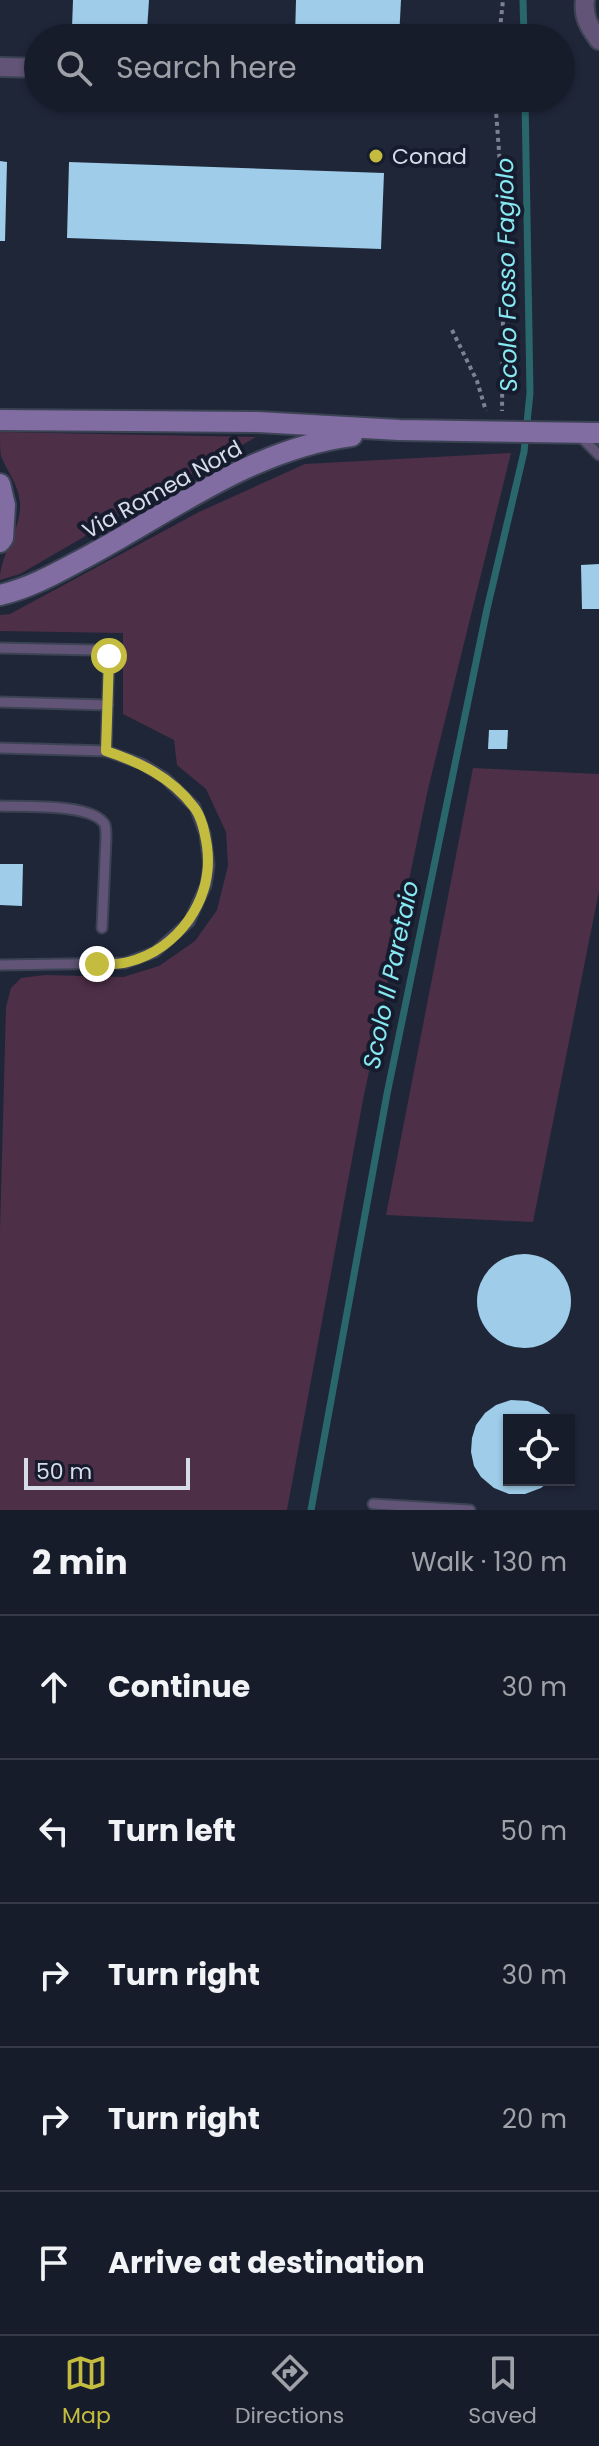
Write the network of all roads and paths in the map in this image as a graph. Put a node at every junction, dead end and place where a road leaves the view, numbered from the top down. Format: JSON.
{"nodes":[{"id":1,"x":503,"y":0,"type":"edge"},
{"id":2,"x":585,"y":0,"type":"edge"},
{"id":3,"x":500,"y":24,"type":"edge"},
{"id":4,"x":599,"y":40,"type":"edge"},
{"id":5,"x":0,"y":67,"type":"edge"},
{"id":6,"x":24,"y":68,"type":"edge"},
{"id":7,"x":496,"y":112,"type":"edge"},
{"id":8,"x":452,"y":330,"type":"dead end"},
{"id":9,"x":0,"y":420,"type":"edge"},
{"id":10,"x":399,"y":430,"type":"junction"},
{"id":11,"x":492,"y":432,"type":"junction"},
{"id":12,"x":576,"y":432,"type":"junction"},
{"id":13,"x":599,"y":433,"type":"edge"},
{"id":14,"x":599,"y":455,"type":"edge"},
{"id":15,"x":0,"y":484,"type":"edge"},
{"id":16,"x":0,"y":542,"type":"edge"},
{"id":17,"x":0,"y":595,"type":"edge"},
{"id":18,"x":0,"y":648,"type":"edge"},
{"id":19,"x":0,"y":702,"type":"edge"},
{"id":20,"x":108,"y":705,"type":"junction"},
{"id":21,"x":0,"y":748,"type":"edge"},
{"id":22,"x":106,"y":751,"type":"junction"},
{"id":23,"x":0,"y":806,"type":"edge"},
{"id":24,"x":102,"y":928,"type":"dead end"},
{"id":25,"x":0,"y":965,"type":"edge"},
{"id":26,"x":373,"y":1504,"type":"dead end"},
{"id":27,"x":470,"y":1510,"type":"edge"}],
"edges":[{"from":1,"to":3,"type":"path"},
{"from":2,"to":4,"type":"street"},
{"from":5,"to":6,"type":"street"},
{"from":7,"to":11,"type":"path"},
{"from":8,"to":11,"type":"path"},
{"from":9,"to":10,"type":"main road","name":"Via Romea Nord"},
{"from":10,"to":11,"type":"main road","name":"Via Romea Nord"},
{"from":10,"to":17,"type":"main road","name":"Via Romea Nord"},
{"from":11,"to":12,"type":"main road","name":"Via Romea Nord"},
{"from":12,"to":13,"type":"main road","name":"Via Romea Nord"},
{"from":12,"to":14,"type":"lane"},
{"from":15,"to":16,"type":"main road"},
{"from":18,"to":20,"type":"lane"},
{"from":19,"to":20,"type":"lane"},
{"from":20,"to":22,"type":"lane"},
{"from":21,"to":22,"type":"lane"},
{"from":22,"to":25,"type":"lane"},
{"from":23,"to":24,"type":"lane"},
{"from":26,"to":27,"type":"lane"}]}
